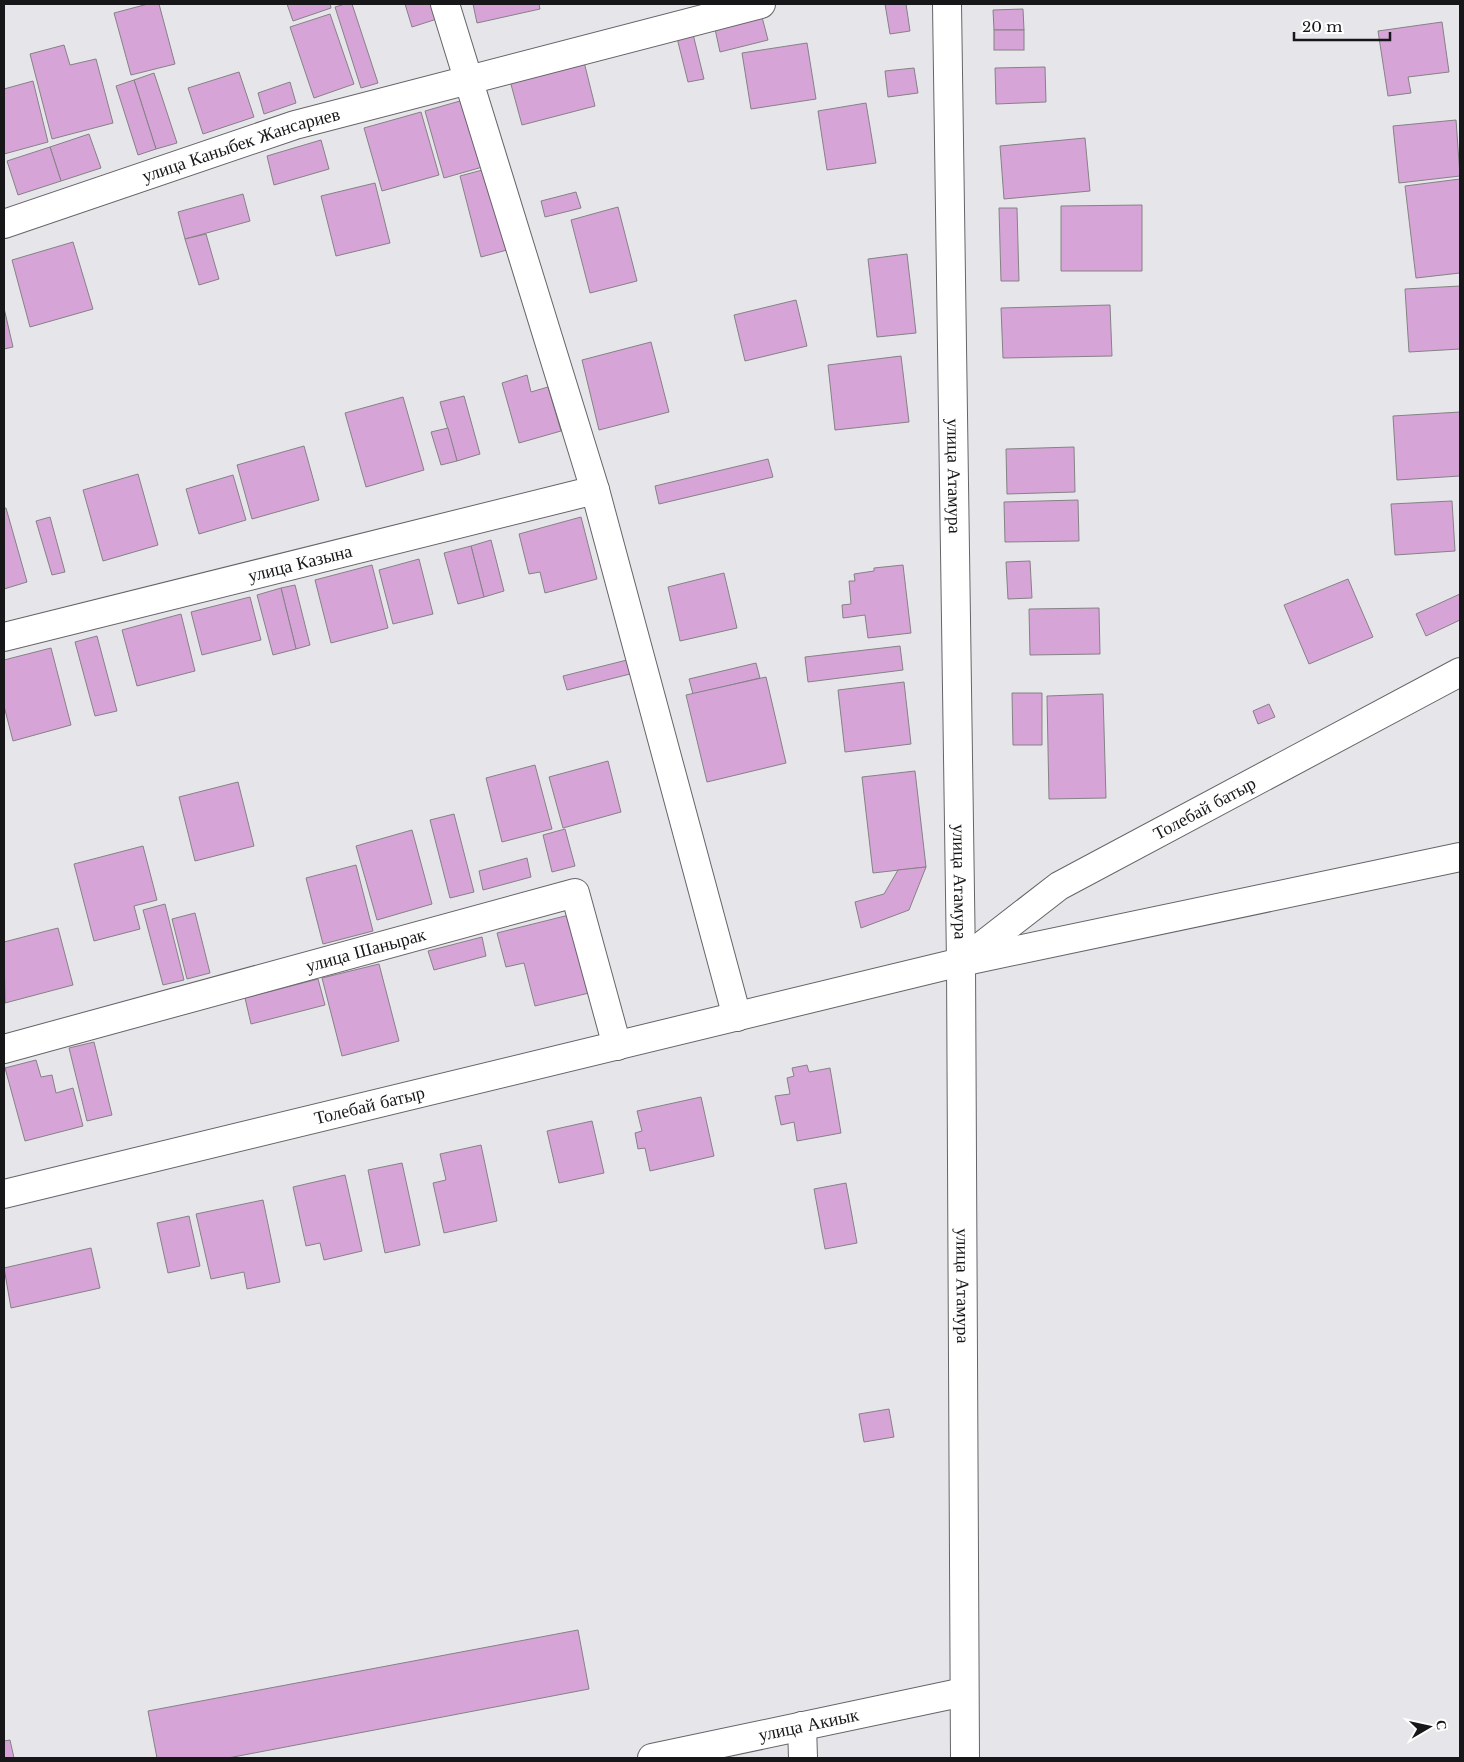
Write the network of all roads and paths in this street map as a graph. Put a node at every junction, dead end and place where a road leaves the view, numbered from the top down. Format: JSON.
{"nodes":[{"id":1,"x":445,"y":4,"type":"edge"},
{"id":2,"x":761,"y":4,"type":"edge"},
{"id":3,"x":947,"y":4,"type":"edge"},
{"id":4,"x":474,"y":78,"type":"junction"},
{"id":5,"x":4,"y":224,"type":"edge"},
{"id":6,"x":595,"y":490,"type":"junction"},
{"id":7,"x":4,"y":636,"type":"edge"},
{"id":8,"x":1460,"y":672,"type":"edge"},
{"id":9,"x":1460,"y":857,"type":"edge"},
{"id":10,"x":961,"y":962,"type":"junction"},
{"id":11,"x":737,"y":1017,"type":"junction"},
{"id":12,"x":617,"y":1046,"type":"junction"},
{"id":13,"x":4,"y":1049,"type":"edge"},
{"id":14,"x":4,"y":1194,"type":"edge"},
{"id":15,"x":964,"y":1692,"type":"junction"},
{"id":16,"x":802,"y":1726,"type":"junction"},
{"id":17,"x":652,"y":1758,"type":"edge"},
{"id":18,"x":802,"y":1758,"type":"edge"},
{"id":19,"x":965,"y":1758,"type":"edge"}],
"edges":[{"from":1,"to":4,"type":"street"},
{"from":2,"to":4,"type":"street","name":"улица Каныбек Жансариев"},
{"from":3,"to":10,"type":"street","name":"улица Атамура"},
{"from":4,"to":5,"type":"street","name":"улица Каныбек Жансариев"},
{"from":4,"to":6,"type":"street"},
{"from":6,"to":7,"type":"street","name":"улица Казына"},
{"from":6,"to":11,"type":"street"},
{"from":8,"to":10,"type":"street","name":"Толебай батыр"},
{"from":9,"to":10,"type":"street","name":"Толебай батыр"},
{"from":10,"to":11,"type":"street","name":"Толебай батыр"},
{"from":10,"to":15,"type":"street","name":"улица Атамура"},
{"from":11,"to":12,"type":"street","name":"Толебай батыр"},
{"from":12,"to":13,"type":"street","name":"улица Шанырак"},
{"from":12,"to":14,"type":"street","name":"Толебай батыр"},
{"from":15,"to":16,"type":"street","name":"улица Акиык"},
{"from":15,"to":19,"type":"street","name":"улица Атамура"},
{"from":16,"to":17,"type":"street","name":"улица Акиык"},
{"from":16,"to":18,"type":"street"}]}
